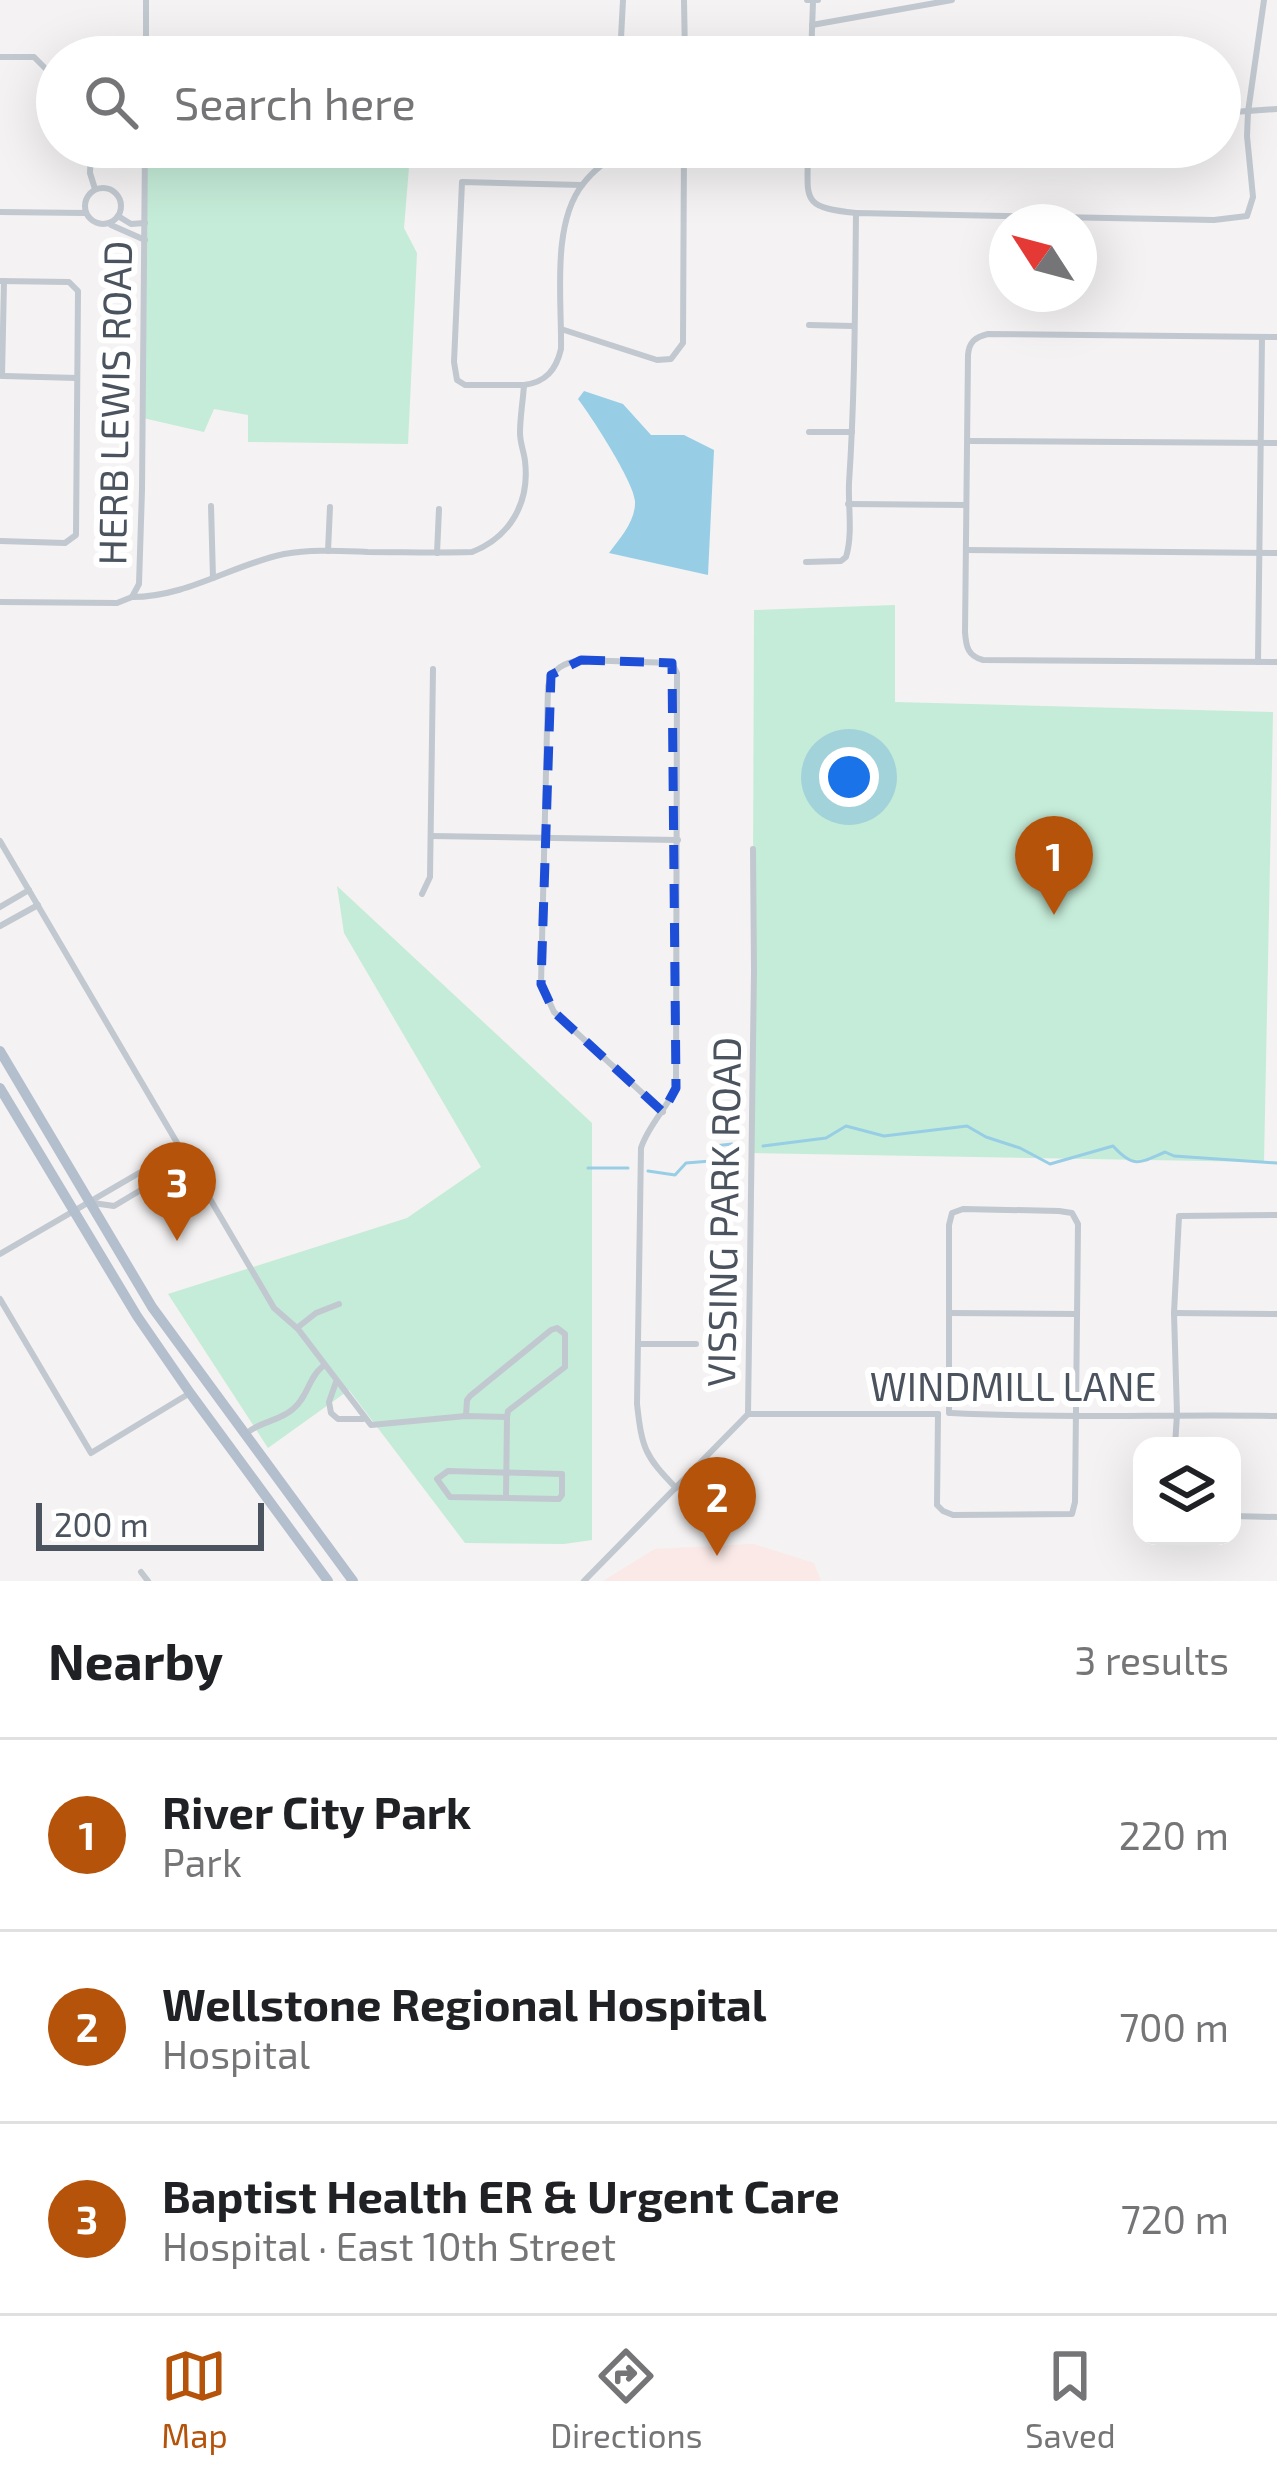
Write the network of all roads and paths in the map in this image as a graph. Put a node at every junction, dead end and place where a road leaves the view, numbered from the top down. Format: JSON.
{"nodes":[{"id":1,"x":146,"y":0,"type":"edge"},
{"id":2,"x":623,"y":0,"type":"edge"},
{"id":3,"x":684,"y":0,"type":"edge"},
{"id":4,"x":948,"y":0,"type":"edge"},
{"id":5,"x":1264,"y":0,"type":"edge"},
{"id":6,"x":813,"y":1,"type":"edge"},
{"id":7,"x":812,"y":25,"type":"junction"},
{"id":8,"x":146,"y":36,"type":"edge"},
{"id":9,"x":621,"y":36,"type":"edge"},
{"id":10,"x":685,"y":36,"type":"edge"},
{"id":11,"x":812,"y":36,"type":"edge"},
{"id":12,"x":0,"y":56,"type":"edge"},
{"id":13,"x":36,"y":59,"type":"edge"},
{"id":14,"x":1277,"y":109,"type":"edge"},
{"id":15,"x":1241,"y":112,"type":"edge"},
{"id":16,"x":1248,"y":112,"type":"junction"},
{"id":17,"x":90,"y":168,"type":"edge"},
{"id":18,"x":145,"y":168,"type":"edge"},
{"id":19,"x":598,"y":168,"type":"edge"},
{"id":20,"x":684,"y":168,"type":"edge"},
{"id":21,"x":808,"y":168,"type":"edge"},
{"id":22,"x":582,"y":184,"type":"junction"},
{"id":23,"x":95,"y":189,"type":"junction"},
{"id":24,"x":0,"y":212,"type":"edge"},
{"id":25,"x":86,"y":213,"type":"junction"},
{"id":26,"x":856,"y":213,"type":"junction"},
{"id":27,"x":118,"y":216,"type":"junction"},
{"id":28,"x":145,"y":223,"type":"junction"},
{"id":29,"x":109,"y":224,"type":"junction"},
{"id":30,"x":145,"y":241,"type":"junction"},
{"id":31,"x":2,"y":281,"type":"edge"},
{"id":32,"x":809,"y":325,"type":"dead end"},
{"id":33,"x":854,"y":326,"type":"junction"},
{"id":34,"x":561,"y":328,"type":"junction"},
{"id":35,"x":1262,"y":337,"type":"junction"},
{"id":36,"x":1277,"y":337,"type":"edge"},
{"id":37,"x":1,"y":376,"type":"edge"},
{"id":38,"x":77,"y":378,"type":"junction"},
{"id":39,"x":524,"y":386,"type":"junction"},
{"id":40,"x":809,"y":432,"type":"dead end"},
{"id":41,"x":852,"y":432,"type":"junction"},
{"id":42,"x":967,"y":441,"type":"junction"},
{"id":43,"x":1260,"y":443,"type":"junction"},
{"id":44,"x":1277,"y":443,"type":"edge"},
{"id":45,"x":848,"y":504,"type":"junction"},
{"id":46,"x":966,"y":505,"type":"junction"},
{"id":47,"x":211,"y":506,"type":"dead end"},
{"id":48,"x":330,"y":507,"type":"dead end"},
{"id":49,"x":439,"y":509,"type":"dead end"},
{"id":50,"x":0,"y":541,"type":"edge"},
{"id":51,"x":966,"y":550,"type":"junction"},
{"id":52,"x":328,"y":551,"type":"junction"},
{"id":53,"x":436,"y":553,"type":"junction"},
{"id":54,"x":1259,"y":553,"type":"junction"},
{"id":55,"x":1277,"y":554,"type":"edge"},
{"id":56,"x":806,"y":562,"type":"dead end"},
{"id":57,"x":213,"y":578,"type":"junction"},
{"id":58,"x":132,"y":597,"type":"junction"},
{"id":59,"x":0,"y":602,"type":"edge"},
{"id":60,"x":1258,"y":662,"type":"junction"},
{"id":61,"x":1277,"y":662,"type":"edge"},
{"id":62,"x":433,"y":669,"type":"dead end"},
{"id":63,"x":431,"y":836,"type":"junction"},
{"id":64,"x":546,"y":838,"type":"junction"},
{"id":65,"x":678,"y":840,"type":"junction"},
{"id":66,"x":0,"y":841,"type":"edge"},
{"id":67,"x":753,"y":848,"type":"dead end"},
{"id":68,"x":29,"y":890,"type":"junction"},
{"id":69,"x":422,"y":894,"type":"dead end"},
{"id":70,"x":38,"y":905,"type":"junction"},
{"id":71,"x":0,"y":908,"type":"edge"},
{"id":72,"x":0,"y":926,"type":"edge"},
{"id":73,"x":0,"y":1051,"type":"edge"},
{"id":74,"x":0,"y":1088,"type":"edge"},
{"id":75,"x":663,"y":1112,"type":"junction"},
{"id":76,"x":182,"y":1148,"type":"junction"},
{"id":77,"x":189,"y":1161,"type":"junction"},
{"id":78,"x":90,"y":1203,"type":"junction"},
{"id":79,"x":73,"y":1210,"type":"junction"},
{"id":80,"x":1277,"y":1215,"type":"edge"},
{"id":81,"x":0,"y":1254,"type":"edge"},
{"id":82,"x":0,"y":1299,"type":"edge"},
{"id":83,"x":339,"y":1304,"type":"dead end"},
{"id":84,"x":949,"y":1312,"type":"junction"},
{"id":85,"x":1174,"y":1313,"type":"junction"},
{"id":86,"x":1076,"y":1314,"type":"junction"},
{"id":87,"x":1277,"y":1314,"type":"edge"},
{"id":88,"x":297,"y":1328,"type":"junction"},
{"id":89,"x":638,"y":1343,"type":"junction"},
{"id":90,"x":696,"y":1345,"type":"dead end"},
{"id":91,"x":325,"y":1366,"type":"junction"},
{"id":92,"x":336,"y":1382,"type":"junction"},
{"id":93,"x":190,"y":1394,"type":"junction"},
{"id":94,"x":950,"y":1413,"type":"junction"},
{"id":95,"x":748,"y":1414,"type":"junction"},
{"id":96,"x":938,"y":1414,"type":"junction"},
{"id":97,"x":1177,"y":1414,"type":"junction"},
{"id":98,"x":466,"y":1416,"type":"junction"},
{"id":99,"x":1277,"y":1416,"type":"edge"},
{"id":100,"x":1077,"y":1417,"type":"junction"},
{"id":101,"x":507,"y":1418,"type":"junction"},
{"id":102,"x":363,"y":1419,"type":"junction"},
{"id":103,"x":244,"y":1436,"type":"junction"},
{"id":104,"x":1176,"y":1437,"type":"edge"},
{"id":105,"x":506,"y":1472,"type":"junction"},
{"id":106,"x":676,"y":1488,"type":"junction"},
{"id":107,"x":506,"y":1497,"type":"junction"},
{"id":108,"x":1241,"y":1516,"type":"edge"},
{"id":109,"x":1277,"y":1517,"type":"edge"},
{"id":110,"x":313,"y":1530,"type":"junction"},
{"id":111,"x":297,"y":1541,"type":"junction"},
{"id":112,"x":141,"y":1572,"type":"dead end"},
{"id":113,"x":148,"y":1581,"type":"edge"},
{"id":114,"x":328,"y":1581,"type":"edge"},
{"id":115,"x":353,"y":1581,"type":"edge"},
{"id":116,"x":584,"y":1581,"type":"edge"}],
"edges":[{"from":1,"to":8,"type":"street"},
{"from":2,"to":9,"type":"street"},
{"from":3,"to":10,"type":"street"},
{"from":4,"to":7,"type":"street"},
{"from":5,"to":16,"type":"street"},
{"from":6,"to":7,"type":"street"},
{"from":7,"to":11,"type":"street"},
{"from":12,"to":13,"type":"street"},
{"from":14,"to":16,"type":"street"},
{"from":15,"to":16,"type":"street"},
{"from":16,"to":26,"type":"street"},
{"from":17,"to":23,"type":"street"},
{"from":18,"to":28,"type":"street","name":"HERB LEWIS ROAD"},
{"from":19,"to":22,"type":"street"},
{"from":20,"to":34,"type":"street"},
{"from":21,"to":26,"type":"street"},
{"from":22,"to":34,"type":"street"},
{"from":22,"to":39,"type":"street"},
{"from":23,"to":25,"type":"street"},
{"from":23,"to":27,"type":"street"},
{"from":24,"to":25,"type":"street"},
{"from":25,"to":29,"type":"street"},
{"from":26,"to":33,"type":"street"},
{"from":27,"to":28,"type":"street"},
{"from":27,"to":29,"type":"street"},
{"from":28,"to":30,"type":"street","name":"HERB LEWIS ROAD"},
{"from":29,"to":30,"type":"street"},
{"from":30,"to":58,"type":"street","name":"HERB LEWIS ROAD"},
{"from":31,"to":37,"type":"street"},
{"from":31,"to":38,"type":"street"},
{"from":32,"to":33,"type":"street"},
{"from":33,"to":41,"type":"street"},
{"from":34,"to":39,"type":"street"},
{"from":35,"to":36,"type":"street"},
{"from":35,"to":42,"type":"street"},
{"from":35,"to":43,"type":"street"},
{"from":37,"to":38,"type":"street"},
{"from":38,"to":50,"type":"street"},
{"from":39,"to":53,"type":"street"},
{"from":40,"to":41,"type":"street"},
{"from":41,"to":45,"type":"street"},
{"from":42,"to":43,"type":"street"},
{"from":42,"to":46,"type":"street"},
{"from":43,"to":44,"type":"street"},
{"from":43,"to":54,"type":"street"},
{"from":45,"to":46,"type":"street"},
{"from":45,"to":56,"type":"street"},
{"from":46,"to":51,"type":"street"},
{"from":47,"to":57,"type":"street"},
{"from":48,"to":52,"type":"street"},
{"from":49,"to":53,"type":"street"},
{"from":51,"to":54,"type":"street"},
{"from":51,"to":60,"type":"street"},
{"from":52,"to":53,"type":"street"},
{"from":52,"to":57,"type":"street"},
{"from":54,"to":55,"type":"street"},
{"from":54,"to":60,"type":"street"},
{"from":57,"to":58,"type":"street"},
{"from":58,"to":59,"type":"street","name":"HERB LEWIS ROAD"},
{"from":60,"to":61,"type":"street"},
{"from":62,"to":63,"type":"street"},
{"from":63,"to":64,"type":"street"},
{"from":63,"to":69,"type":"street"},
{"from":64,"to":65,"type":"street"},
{"from":64,"to":65,"type":"street"},
{"from":64,"to":75,"type":"street"},
{"from":65,"to":75,"type":"street"},
{"from":66,"to":68,"type":"street"},
{"from":67,"to":95,"type":"street","name":"VISSING PARK ROAD"},
{"from":68,"to":70,"type":"street"},
{"from":68,"to":71,"type":"street"},
{"from":70,"to":72,"type":"street"},
{"from":70,"to":76,"type":"street"},
{"from":73,"to":78,"type":"main road"},
{"from":74,"to":79,"type":"main road"},
{"from":75,"to":89,"type":"street"},
{"from":76,"to":77,"type":"street"},
{"from":76,"to":78,"type":"street"},
{"from":77,"to":78,"type":"street"},
{"from":77,"to":88,"type":"street"},
{"from":78,"to":79,"type":"street"},
{"from":78,"to":103,"type":"main road"},
{"from":79,"to":81,"type":"street"},
{"from":79,"to":93,"type":"main road"},
{"from":80,"to":85,"type":"street"},
{"from":82,"to":93,"type":"street"},
{"from":83,"to":88,"type":"street"},
{"from":84,"to":86,"type":"street"},
{"from":84,"to":86,"type":"street"},
{"from":84,"to":94,"type":"street"},
{"from":85,"to":87,"type":"street"},
{"from":85,"to":97,"type":"street"},
{"from":86,"to":100,"type":"street"},
{"from":88,"to":91,"type":"street"},
{"from":89,"to":90,"type":"street"},
{"from":89,"to":106,"type":"street"},
{"from":91,"to":92,"type":"street"},
{"from":91,"to":103,"type":"street"},
{"from":92,"to":102,"type":"street"},
{"from":92,"to":102,"type":"street"},
{"from":93,"to":111,"type":"main road"},
{"from":94,"to":96,"type":"street","name":"WINDMILL LANE"},
{"from":94,"to":100,"type":"street","name":"WINDMILL LANE"},
{"from":95,"to":96,"type":"street","name":"WINDMILL LANE"},
{"from":95,"to":106,"type":"street","name":"VISSING PARK ROAD"},
{"from":96,"to":100,"type":"street"},
{"from":97,"to":99,"type":"street","name":"WINDMILL LANE"},
{"from":97,"to":100,"type":"street","name":"WINDMILL LANE"},
{"from":97,"to":104,"type":"street"},
{"from":98,"to":101,"type":"street"},
{"from":98,"to":101,"type":"street"},
{"from":98,"to":102,"type":"street"},
{"from":101,"to":105,"type":"street"},
{"from":103,"to":110,"type":"main road"},
{"from":105,"to":107,"type":"street"},
{"from":105,"to":107,"type":"street"},
{"from":105,"to":107,"type":"street"},
{"from":106,"to":116,"type":"street","name":"VISSING PARK ROAD"},
{"from":108,"to":109,"type":"street"},
{"from":110,"to":111,"type":"street"},
{"from":110,"to":115,"type":"main road"},
{"from":111,"to":114,"type":"main road"},
{"from":112,"to":113,"type":"street"}]}
